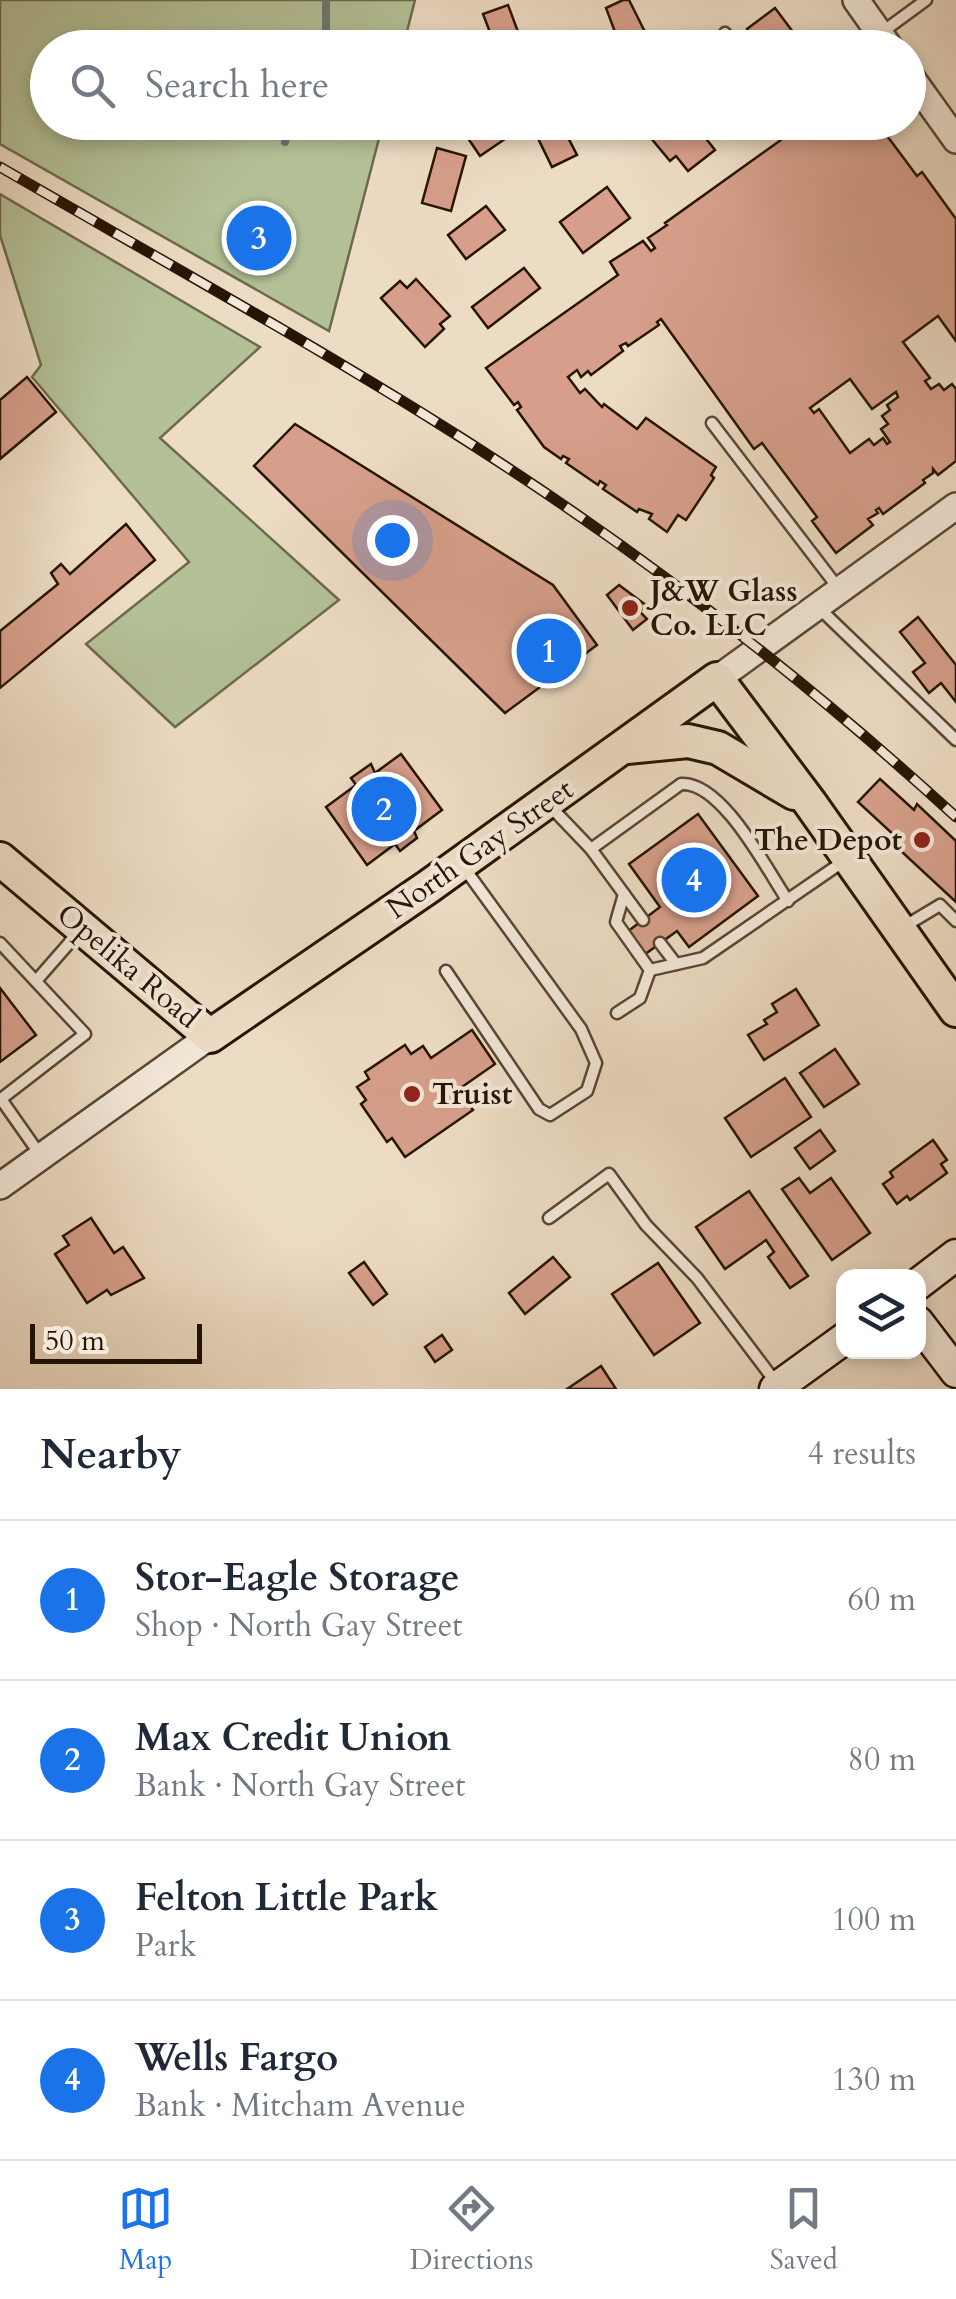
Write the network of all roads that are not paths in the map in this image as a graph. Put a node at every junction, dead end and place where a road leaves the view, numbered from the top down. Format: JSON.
{"nodes":[{"id":1,"x":856,"y":0,"type":"edge"},
{"id":2,"x":926,"y":0,"type":"edge"},
{"id":3,"x":878,"y":30,"type":"edge"},
{"id":4,"x":895,"y":30,"type":"edge"},
{"id":5,"x":926,"y":98,"type":"edge"},
{"id":6,"x":956,"y":140,"type":"edge"},
{"id":7,"x":712,"y":423,"type":"dead end"},
{"id":8,"x":956,"y":506,"type":"edge"},
{"id":9,"x":840,"y":590,"type":"junction"},
{"id":10,"x":817,"y":606,"type":"junction"},
{"id":11,"x":717,"y":679,"type":"junction"},
{"id":12,"x":956,"y":740,"type":"edge"},
{"id":13,"x":627,"y":746,"type":"junction"},
{"id":14,"x":810,"y":802,"type":"junction"},
{"id":15,"x":548,"y":803,"type":"junction"},
{"id":16,"x":591,"y":849,"type":"junction"},
{"id":17,"x":848,"y":858,"type":"junction"},
{"id":18,"x":0,"y":859,"type":"edge"},
{"id":19,"x":461,"y":864,"type":"junction"},
{"id":20,"x":624,"y":894,"type":"junction"},
{"id":21,"x":788,"y":901,"type":"junction"},
{"id":22,"x":643,"y":920,"type":"dead end"},
{"id":23,"x":956,"y":921,"type":"edge"},
{"id":24,"x":83,"y":928,"type":"junction"},
{"id":25,"x":900,"y":928,"type":"junction"},
{"id":26,"x":0,"y":943,"type":"edge"},
{"id":27,"x":660,"y":943,"type":"dead end"},
{"id":28,"x":676,"y":964,"type":"junction"},
{"id":29,"x":650,"y":970,"type":"junction"},
{"id":30,"x":446,"y":971,"type":"dead end"},
{"id":31,"x":36,"y":981,"type":"junction"},
{"id":32,"x":956,"y":1010,"type":"edge"},
{"id":33,"x":617,"y":1013,"type":"dead end"},
{"id":34,"x":210,"y":1036,"type":"junction"},
{"id":35,"x":42,"y":1156,"type":"junction"},
{"id":36,"x":0,"y":1186,"type":"edge"},
{"id":37,"x":549,"y":1218,"type":"dead end"},
{"id":38,"x":956,"y":1255,"type":"edge"},
{"id":39,"x":926,"y":1278,"type":"edge"},
{"id":40,"x":926,"y":1333,"type":"edge"},
{"id":41,"x":836,"y":1346,"type":"edge"},
{"id":42,"x":956,"y":1372,"type":"edge"},
{"id":43,"x":778,"y":1388,"type":"edge"}],
"edges":[{"from":1,"to":3,"type":"street"},
{"from":2,"to":4,"type":"lane"},
{"from":5,"to":6,"type":"street"},
{"from":7,"to":9,"type":"lane"},
{"from":8,"to":9,"type":"street","name":"North Gay Street"},
{"from":9,"to":10,"type":"street","name":"North Gay Street"},
{"from":10,"to":11,"type":"street","name":"North Gay Street"},
{"from":10,"to":12,"type":"lane"},
{"from":11,"to":13,"type":"main road","name":"North Gay Street"},
{"from":11,"to":14,"type":"main road"},
{"from":13,"to":14,"type":"main road"},
{"from":13,"to":15,"type":"main road","name":"North Gay Street"},
{"from":14,"to":17,"type":"main road"},
{"from":15,"to":16,"type":"lane"},
{"from":15,"to":19,"type":"main road","name":"North Gay Street"},
{"from":16,"to":20,"type":"lane"},
{"from":16,"to":21,"type":"lane"},
{"from":17,"to":21,"type":"lane"},
{"from":17,"to":25,"type":"main road"},
{"from":18,"to":24,"type":"main road","name":"Opelika Road"},
{"from":19,"to":30,"type":"lane"},
{"from":19,"to":34,"type":"main road","name":"North Gay Street"},
{"from":20,"to":22,"type":"lane"},
{"from":20,"to":29,"type":"lane"},
{"from":21,"to":28,"type":"lane"},
{"from":23,"to":25,"type":"lane"},
{"from":24,"to":31,"type":"lane"},
{"from":24,"to":34,"type":"main road","name":"Opelika Road"},
{"from":25,"to":32,"type":"main road"},
{"from":26,"to":31,"type":"lane"},
{"from":27,"to":28,"type":"lane"},
{"from":28,"to":29,"type":"lane"},
{"from":29,"to":33,"type":"lane"},
{"from":31,"to":35,"type":"lane"},
{"from":34,"to":35,"type":"street","name":"North Gay Street"},
{"from":35,"to":36,"type":"street","name":"North Gay Street"},
{"from":37,"to":43,"type":"lane"},
{"from":38,"to":39,"type":"main road"},
{"from":40,"to":42,"type":"main road"},
{"from":41,"to":43,"type":"main road"}]}
